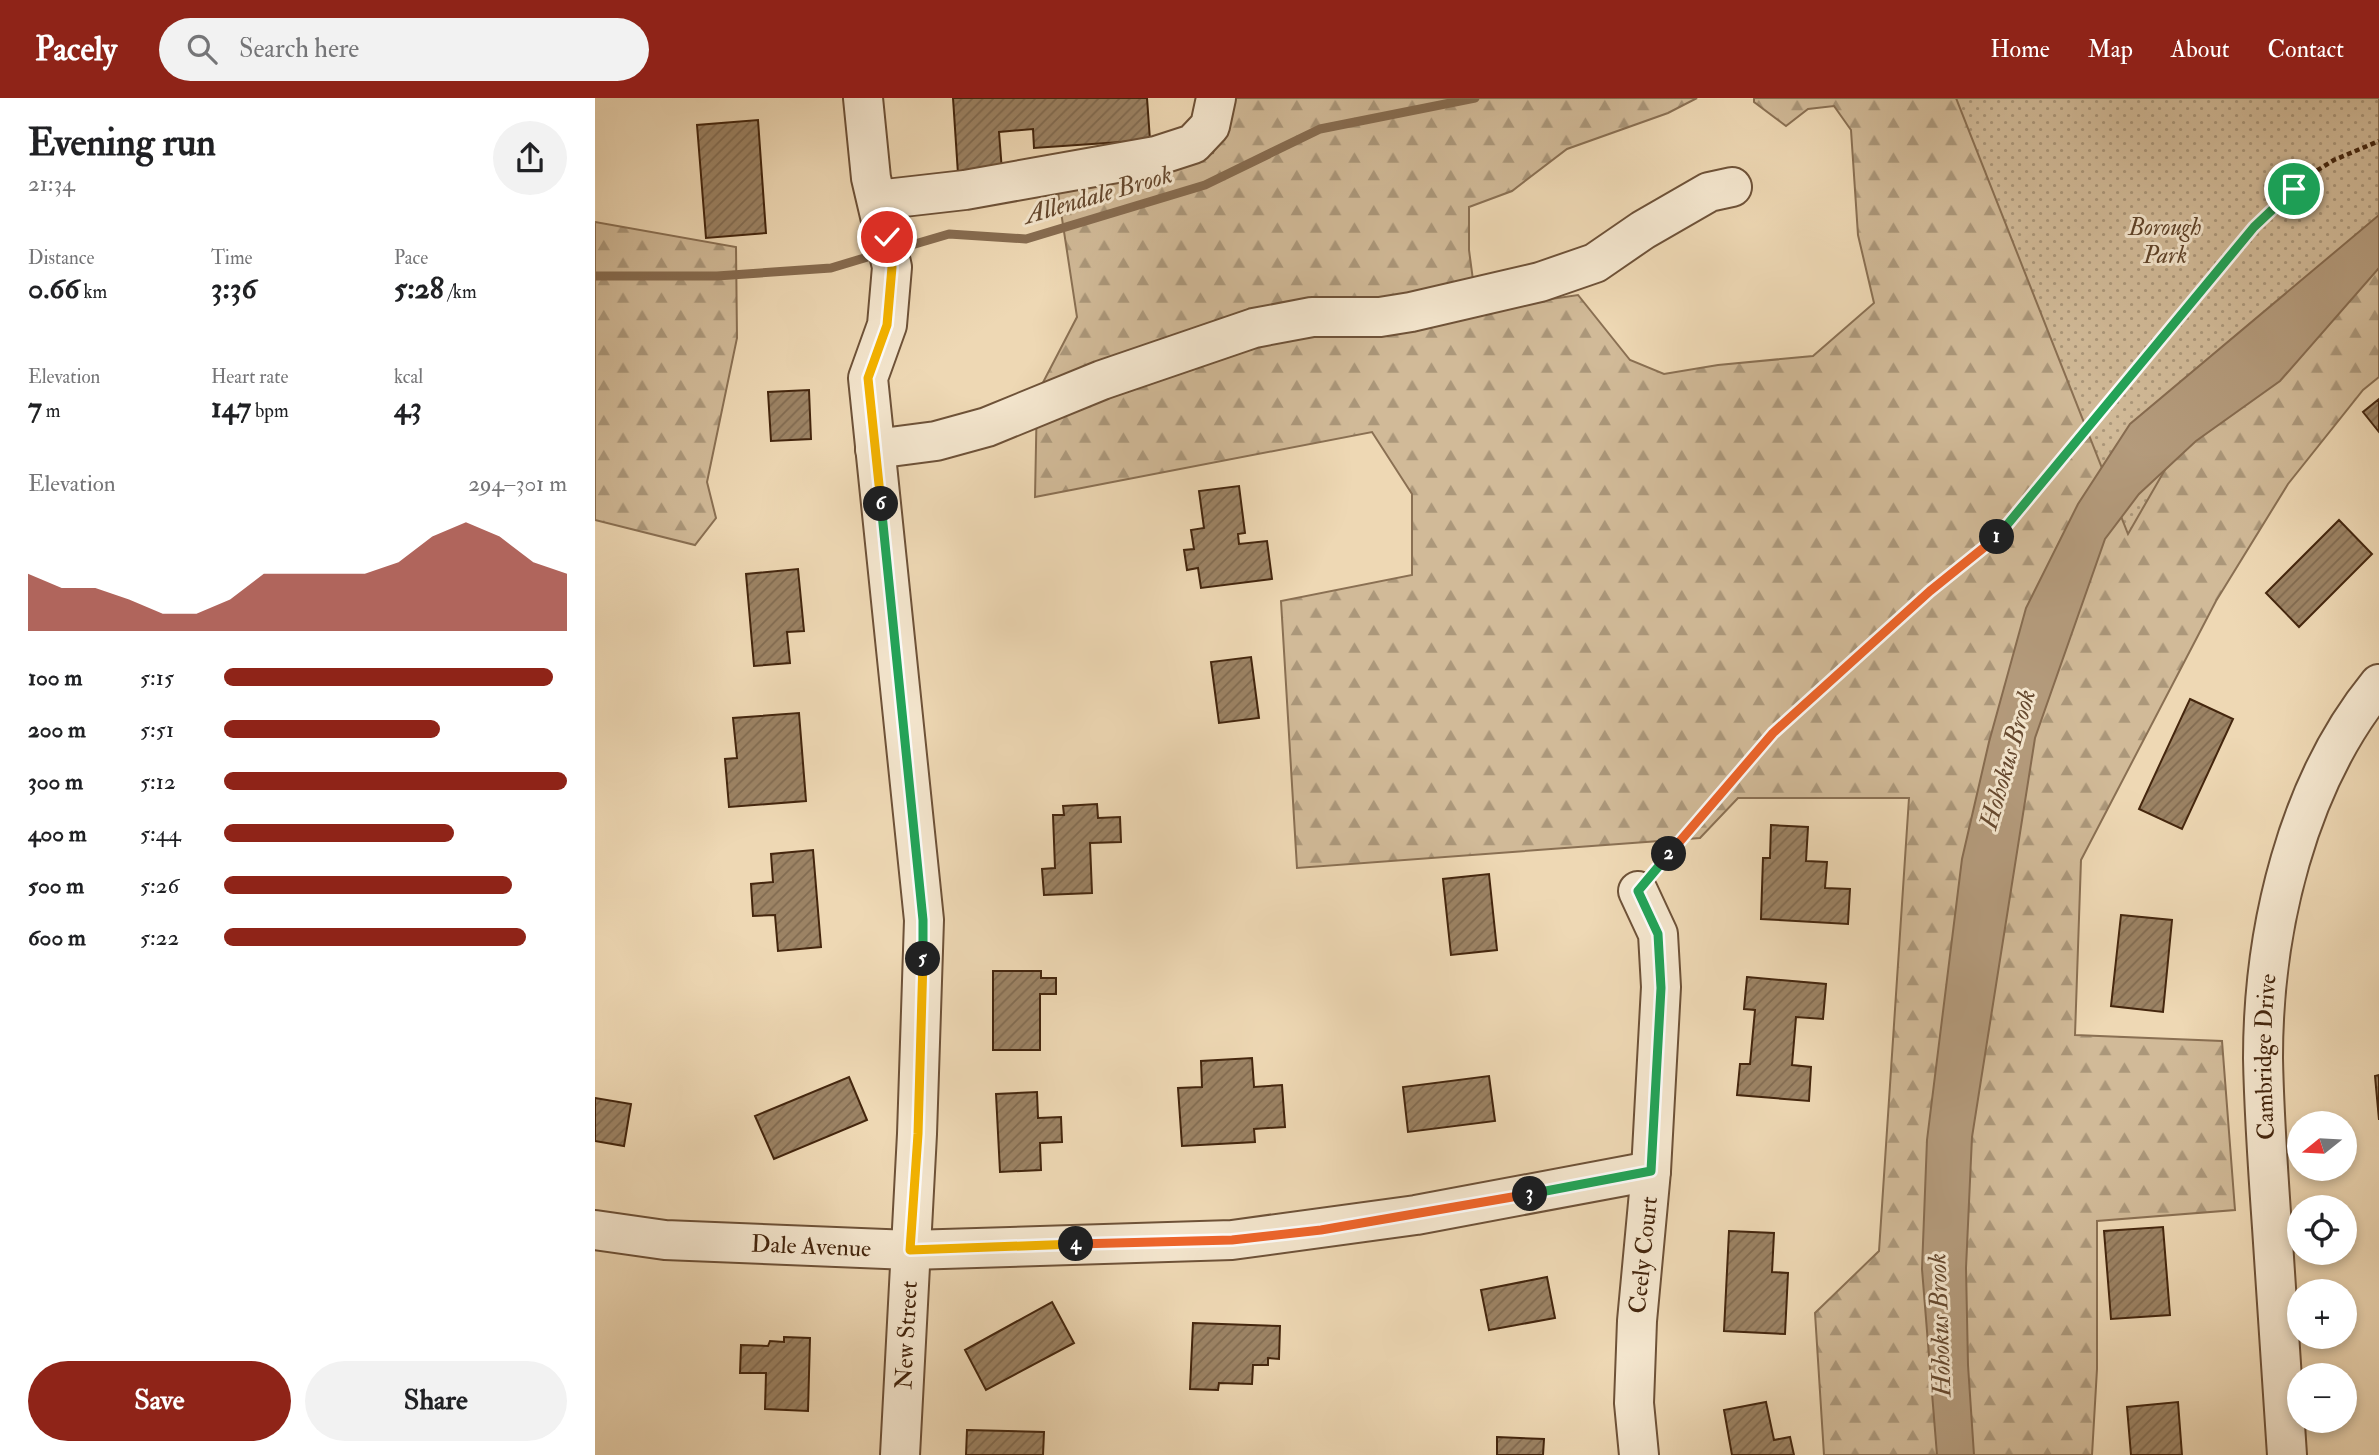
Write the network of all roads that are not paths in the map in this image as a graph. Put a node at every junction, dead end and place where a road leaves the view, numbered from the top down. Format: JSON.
{"nodes":[{"id":1,"x":863,"y":98,"type":"edge"},
{"id":2,"x":1216,"y":98,"type":"edge"},
{"id":3,"x":1732,"y":187,"type":"dead end"},
{"id":4,"x":877,"y":200,"type":"junction"},
{"id":5,"x":875,"y":449,"type":"junction"},
{"id":6,"x":2379,"y":684,"type":"edge"},
{"id":7,"x":1638,"y":891,"type":"road end"},
{"id":8,"x":1651,"y":1171,"type":"junction"},
{"id":9,"x":595,"y":1230,"type":"edge"},
{"id":10,"x":910,"y":1250,"type":"junction"},
{"id":11,"x":900,"y":1455,"type":"edge"},
{"id":12,"x":1639,"y":1455,"type":"edge"},
{"id":13,"x":2287,"y":1455,"type":"edge"}],
"edges":[{"from":1,"to":4,"type":"street"},
{"from":2,"to":4,"type":"street"},
{"from":3,"to":5,"type":"street"},
{"from":4,"to":5,"type":"street","name":"New Street"},
{"from":5,"to":10,"type":"street","name":"New Street"},
{"from":6,"to":13,"type":"street","name":"Cambridge Drive"},
{"from":7,"to":8,"type":"street","name":"Ceely Court"},
{"from":8,"to":10,"type":"street","name":"Dale Avenue"},
{"from":8,"to":12,"type":"street","name":"Ceely Court"},
{"from":9,"to":10,"type":"street","name":"Dale Avenue"},
{"from":10,"to":11,"type":"street","name":"New Street"}]}
